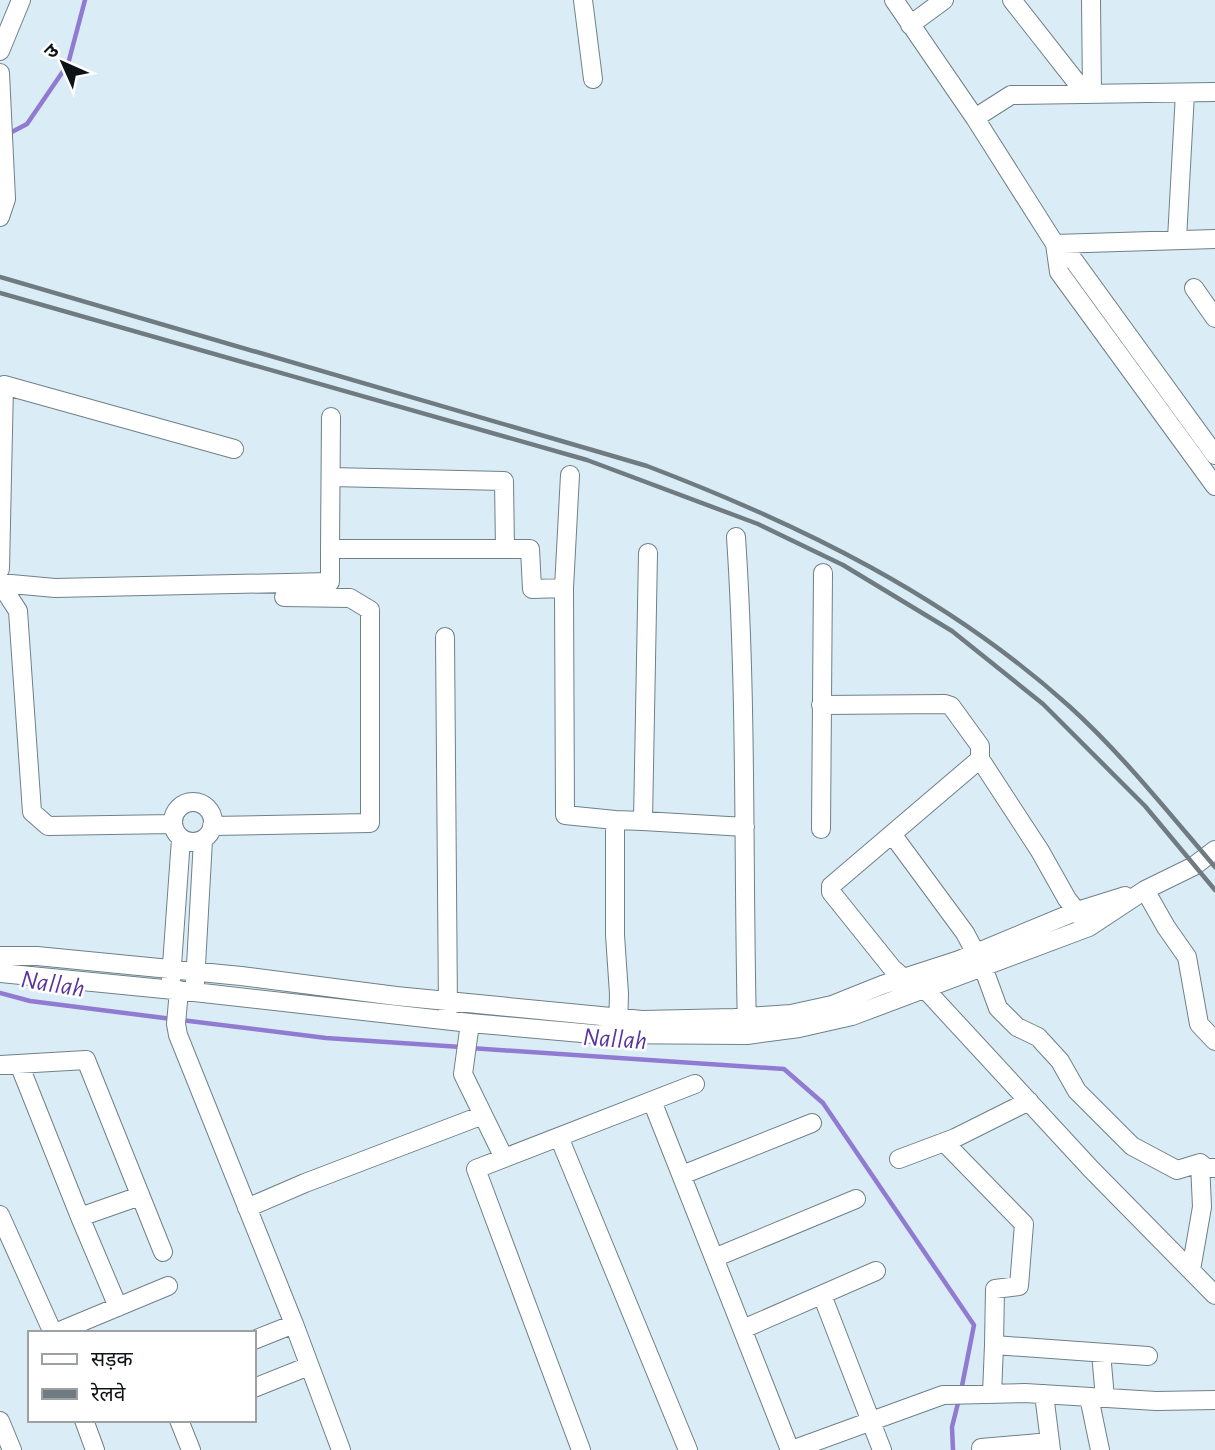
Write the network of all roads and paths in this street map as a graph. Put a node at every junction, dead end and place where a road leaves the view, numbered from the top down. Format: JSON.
{"nodes":[{"id":1,"x":21,"y":0,"type":"edge"},
{"id":2,"x":583,"y":0,"type":"edge"},
{"id":3,"x":894,"y":0,"type":"edge"},
{"id":4,"x":944,"y":0,"type":"edge"},
{"id":5,"x":1012,"y":0,"type":"edge"},
{"id":6,"x":1091,"y":0,"type":"edge"},
{"id":7,"x":911,"y":24,"type":"junction"},
{"id":8,"x":0,"y":51,"type":"edge"},
{"id":9,"x":0,"y":73,"type":"edge"},
{"id":10,"x":593,"y":79,"type":"dead end"},
{"id":11,"x":1215,"y":92,"type":"edge"},
{"id":12,"x":1088,"y":93,"type":"junction"},
{"id":13,"x":1185,"y":93,"type":"junction"},
{"id":14,"x":975,"y":118,"type":"junction"},
{"id":15,"x":0,"y":218,"type":"edge"},
{"id":16,"x":1177,"y":239,"type":"junction"},
{"id":17,"x":1215,"y":239,"type":"edge"},
{"id":18,"x":1055,"y":244,"type":"junction"},
{"id":19,"x":1194,"y":288,"type":"dead end"},
{"id":20,"x":1215,"y":318,"type":"edge"},
{"id":21,"x":331,"y":417,"type":"dead end"},
{"id":22,"x":234,"y":449,"type":"dead end"},
{"id":23,"x":1215,"y":455,"type":"edge"},
{"id":24,"x":570,"y":475,"type":"dead end"},
{"id":25,"x":331,"y":477,"type":"junction"},
{"id":26,"x":1215,"y":486,"type":"edge"},
{"id":27,"x":736,"y":537,"type":"dead end"},
{"id":28,"x":505,"y":549,"type":"junction"},
{"id":29,"x":330,"y":550,"type":"junction"},
{"id":30,"x":648,"y":553,"type":"dead end"},
{"id":31,"x":0,"y":569,"type":"edge"},
{"id":32,"x":823,"y":573,"type":"dead end"},
{"id":33,"x":0,"y":583,"type":"edge"},
{"id":34,"x":564,"y":588,"type":"junction"},
{"id":35,"x":284,"y":597,"type":"dead end"},
{"id":36,"x":445,"y":636,"type":"dead end"},
{"id":37,"x":821,"y":705,"type":"junction"},
{"id":38,"x":980,"y":759,"type":"junction"},
{"id":39,"x":615,"y":820,"type":"junction"},
{"id":40,"x":643,"y":821,"type":"junction"},
{"id":41,"x":745,"y":827,"type":"junction"},
{"id":42,"x":821,"y":829,"type":"dead end"},
{"id":43,"x":176,"y":832,"type":"junction"},
{"id":44,"x":208,"y":833,"type":"junction"},
{"id":45,"x":892,"y":834,"type":"junction"},
{"id":46,"x":1215,"y":850,"type":"edge"},
{"id":47,"x":1145,"y":890,"type":"junction"},
{"id":48,"x":1077,"y":911,"type":"junction"},
{"id":49,"x":1089,"y":927,"type":"junction"},
{"id":50,"x":0,"y":956,"type":"edge"},
{"id":51,"x":980,"y":960,"type":"junction"},
{"id":52,"x":171,"y":969,"type":"junction"},
{"id":53,"x":195,"y":972,"type":"junction"},
{"id":54,"x":0,"y":973,"type":"edge"},
{"id":55,"x":904,"y":978,"type":"junction"},
{"id":56,"x":925,"y":989,"type":"junction"},
{"id":57,"x":180,"y":993,"type":"junction"},
{"id":58,"x":448,"y":1001,"type":"junction"},
{"id":59,"x":746,"y":1017,"type":"junction"},
{"id":60,"x":448,"y":1021,"type":"junction"},
{"id":61,"x":470,"y":1023,"type":"junction"},
{"id":62,"x":618,"y":1026,"type":"junction"},
{"id":63,"x":747,"y":1035,"type":"junction"},
{"id":64,"x":1215,"y":1041,"type":"edge"},
{"id":65,"x":19,"y":1064,"type":"junction"},
{"id":66,"x":0,"y":1065,"type":"edge"},
{"id":67,"x":695,"y":1084,"type":"dead end"},
{"id":68,"x":652,"y":1101,"type":"junction"},
{"id":69,"x":1029,"y":1101,"type":"junction"},
{"id":70,"x":483,"y":1115,"type":"junction"},
{"id":71,"x":811,"y":1123,"type":"dead end"},
{"id":72,"x":559,"y":1137,"type":"junction"},
{"id":73,"x":944,"y":1142,"type":"junction"},
{"id":74,"x":504,"y":1158,"type":"junction"},
{"id":75,"x":899,"y":1158,"type":"dead end"},
{"id":76,"x":1208,"y":1166,"type":"edge"},
{"id":77,"x":682,"y":1175,"type":"junction"},
{"id":78,"x":140,"y":1196,"type":"junction"},
{"id":79,"x":856,"y":1199,"type":"dead end"},
{"id":80,"x":247,"y":1208,"type":"junction"},
{"id":81,"x":0,"y":1215,"type":"edge"},
{"id":82,"x":80,"y":1217,"type":"junction"},
{"id":83,"x":163,"y":1252,"type":"dead end"},
{"id":84,"x":714,"y":1258,"type":"junction"},
{"id":85,"x":1191,"y":1270,"type":"junction"},
{"id":86,"x":876,"y":1271,"type":"dead end"},
{"id":87,"x":168,"y":1286,"type":"dead end"},
{"id":88,"x":822,"y":1295,"type":"junction"},
{"id":89,"x":1215,"y":1295,"type":"edge"},
{"id":90,"x":118,"y":1307,"type":"junction"},
{"id":91,"x":294,"y":1324,"type":"junction"},
{"id":92,"x":743,"y":1329,"type":"junction"},
{"id":93,"x":53,"y":1331,"type":"edge"},
{"id":94,"x":59,"y":1331,"type":"edge"},
{"id":95,"x":256,"y":1339,"type":"edge"},
{"id":96,"x":995,"y":1345,"type":"junction"},
{"id":97,"x":1101,"y":1353,"type":"junction"},
{"id":98,"x":1148,"y":1356,"type":"dead end"},
{"id":99,"x":309,"y":1366,"type":"junction"},
{"id":100,"x":256,"y":1387,"type":"edge"},
{"id":101,"x":992,"y":1394,"type":"junction"},
{"id":102,"x":1044,"y":1394,"type":"junction"},
{"id":103,"x":1097,"y":1397,"type":"junction"},
{"id":104,"x":1215,"y":1400,"type":"edge"},
{"id":105,"x":870,"y":1420,"type":"junction"},
{"id":106,"x":0,"y":1421,"type":"edge"},
{"id":107,"x":85,"y":1422,"type":"edge"},
{"id":108,"x":180,"y":1422,"type":"edge"},
{"id":109,"x":6,"y":1443,"type":"edge"},
{"id":110,"x":831,"y":1443,"type":"edge"},
{"id":111,"x":1050,"y":1446,"type":"edge"},
{"id":112,"x":981,"y":1448,"type":"dead end"},
{"id":113,"x":95,"y":1450,"type":"edge"},
{"id":114,"x":191,"y":1450,"type":"edge"},
{"id":115,"x":341,"y":1450,"type":"edge"},
{"id":116,"x":582,"y":1450,"type":"edge"},
{"id":117,"x":688,"y":1450,"type":"edge"},
{"id":118,"x":791,"y":1450,"type":"edge"},
{"id":119,"x":882,"y":1450,"type":"edge"},
{"id":120,"x":1100,"y":1450,"type":"edge"}],
"edges":[{"from":1,"to":8,"type":"street"},
{"from":2,"to":10,"type":"street"},
{"from":3,"to":7,"type":"street"},
{"from":4,"to":7,"type":"street"},
{"from":5,"to":12,"type":"street"},
{"from":6,"to":12,"type":"street"},
{"from":7,"to":14,"type":"street"},
{"from":9,"to":15,"type":"street"},
{"from":11,"to":13,"type":"street"},
{"from":12,"to":13,"type":"street"},
{"from":12,"to":14,"type":"street"},
{"from":13,"to":16,"type":"street"},
{"from":14,"to":18,"type":"street"},
{"from":16,"to":17,"type":"street"},
{"from":16,"to":18,"type":"street"},
{"from":18,"to":23,"type":"street"},
{"from":18,"to":26,"type":"street"},
{"from":19,"to":20,"type":"street"},
{"from":21,"to":25,"type":"street"},
{"from":22,"to":31,"type":"street"},
{"from":24,"to":34,"type":"street"},
{"from":25,"to":28,"type":"street"},
{"from":25,"to":29,"type":"street"},
{"from":27,"to":41,"type":"street"},
{"from":28,"to":29,"type":"street"},
{"from":28,"to":34,"type":"street"},
{"from":29,"to":33,"type":"street"},
{"from":30,"to":40,"type":"street"},
{"from":32,"to":37,"type":"street"},
{"from":33,"to":43,"type":"street"},
{"from":34,"to":39,"type":"street"},
{"from":35,"to":44,"type":"street"},
{"from":36,"to":58,"type":"street"},
{"from":37,"to":38,"type":"street"},
{"from":37,"to":42,"type":"street"},
{"from":38,"to":45,"type":"street"},
{"from":38,"to":48,"type":"street"},
{"from":39,"to":40,"type":"street"},
{"from":39,"to":62,"type":"street"},
{"from":40,"to":41,"type":"street"},
{"from":41,"to":59,"type":"street"},
{"from":43,"to":44,"type":"street"},
{"from":43,"to":44,"type":"street"},
{"from":43,"to":52,"type":"street"},
{"from":44,"to":53,"type":"street"},
{"from":45,"to":51,"type":"street"},
{"from":45,"to":55,"type":"street"},
{"from":46,"to":47,"type":"street"},
{"from":47,"to":48,"type":"street"},
{"from":47,"to":49,"type":"street"},
{"from":47,"to":64,"type":"street"},
{"from":48,"to":49,"type":"street"},
{"from":48,"to":51,"type":"street"},
{"from":49,"to":51,"type":"street"},
{"from":50,"to":52,"type":"street"},
{"from":51,"to":55,"type":"street"},
{"from":51,"to":56,"type":"street"},
{"from":51,"to":76,"type":"street"},
{"from":52,"to":53,"type":"street"},
{"from":52,"to":57,"type":"street"},
{"from":53,"to":57,"type":"street"},
{"from":53,"to":58,"type":"street"},
{"from":54,"to":57,"type":"street"},
{"from":55,"to":56,"type":"street"},
{"from":55,"to":59,"type":"street"},
{"from":56,"to":63,"type":"street"},
{"from":56,"to":69,"type":"street"},
{"from":57,"to":60,"type":"street"},
{"from":57,"to":80,"type":"street"},
{"from":58,"to":60,"type":"street"},
{"from":58,"to":62,"type":"street"},
{"from":59,"to":62,"type":"street"},
{"from":59,"to":63,"type":"street"},
{"from":60,"to":61,"type":"street"},
{"from":61,"to":62,"type":"street"},
{"from":61,"to":70,"type":"street"},
{"from":62,"to":63,"type":"street"},
{"from":65,"to":66,"type":"street"},
{"from":65,"to":78,"type":"street"},
{"from":65,"to":82,"type":"street"},
{"from":67,"to":68,"type":"street"},
{"from":68,"to":72,"type":"street"},
{"from":68,"to":77,"type":"street"},
{"from":69,"to":73,"type":"street"},
{"from":69,"to":85,"type":"street"},
{"from":70,"to":74,"type":"street"},
{"from":70,"to":80,"type":"street"},
{"from":71,"to":77,"type":"street"},
{"from":72,"to":74,"type":"street"},
{"from":72,"to":117,"type":"street"},
{"from":73,"to":75,"type":"street"},
{"from":73,"to":96,"type":"street"},
{"from":74,"to":116,"type":"street"},
{"from":76,"to":85,"type":"street"},
{"from":77,"to":84,"type":"street"},
{"from":78,"to":82,"type":"street"},
{"from":78,"to":83,"type":"street"},
{"from":79,"to":84,"type":"street"},
{"from":80,"to":91,"type":"street"},
{"from":81,"to":93,"type":"street"},
{"from":82,"to":90,"type":"street"},
{"from":84,"to":92,"type":"street"},
{"from":85,"to":89,"type":"street"},
{"from":86,"to":88,"type":"street"},
{"from":87,"to":90,"type":"street"},
{"from":88,"to":92,"type":"street"},
{"from":88,"to":105,"type":"street"},
{"from":90,"to":94,"type":"street"},
{"from":91,"to":95,"type":"street"},
{"from":91,"to":99,"type":"street"},
{"from":92,"to":118,"type":"street"},
{"from":96,"to":97,"type":"street"},
{"from":96,"to":101,"type":"street"},
{"from":97,"to":98,"type":"street"},
{"from":97,"to":103,"type":"street"},
{"from":99,"to":100,"type":"street"},
{"from":99,"to":115,"type":"street"},
{"from":101,"to":102,"type":"street"},
{"from":101,"to":105,"type":"street"},
{"from":102,"to":103,"type":"street"},
{"from":102,"to":111,"type":"street"},
{"from":103,"to":104,"type":"street"},
{"from":103,"to":120,"type":"street"},
{"from":105,"to":110,"type":"street"},
{"from":105,"to":119,"type":"street"},
{"from":106,"to":109,"type":"street"},
{"from":107,"to":113,"type":"street"},
{"from":108,"to":114,"type":"street"},
{"from":110,"to":118,"type":"street"},
{"from":111,"to":112,"type":"street"}]}
